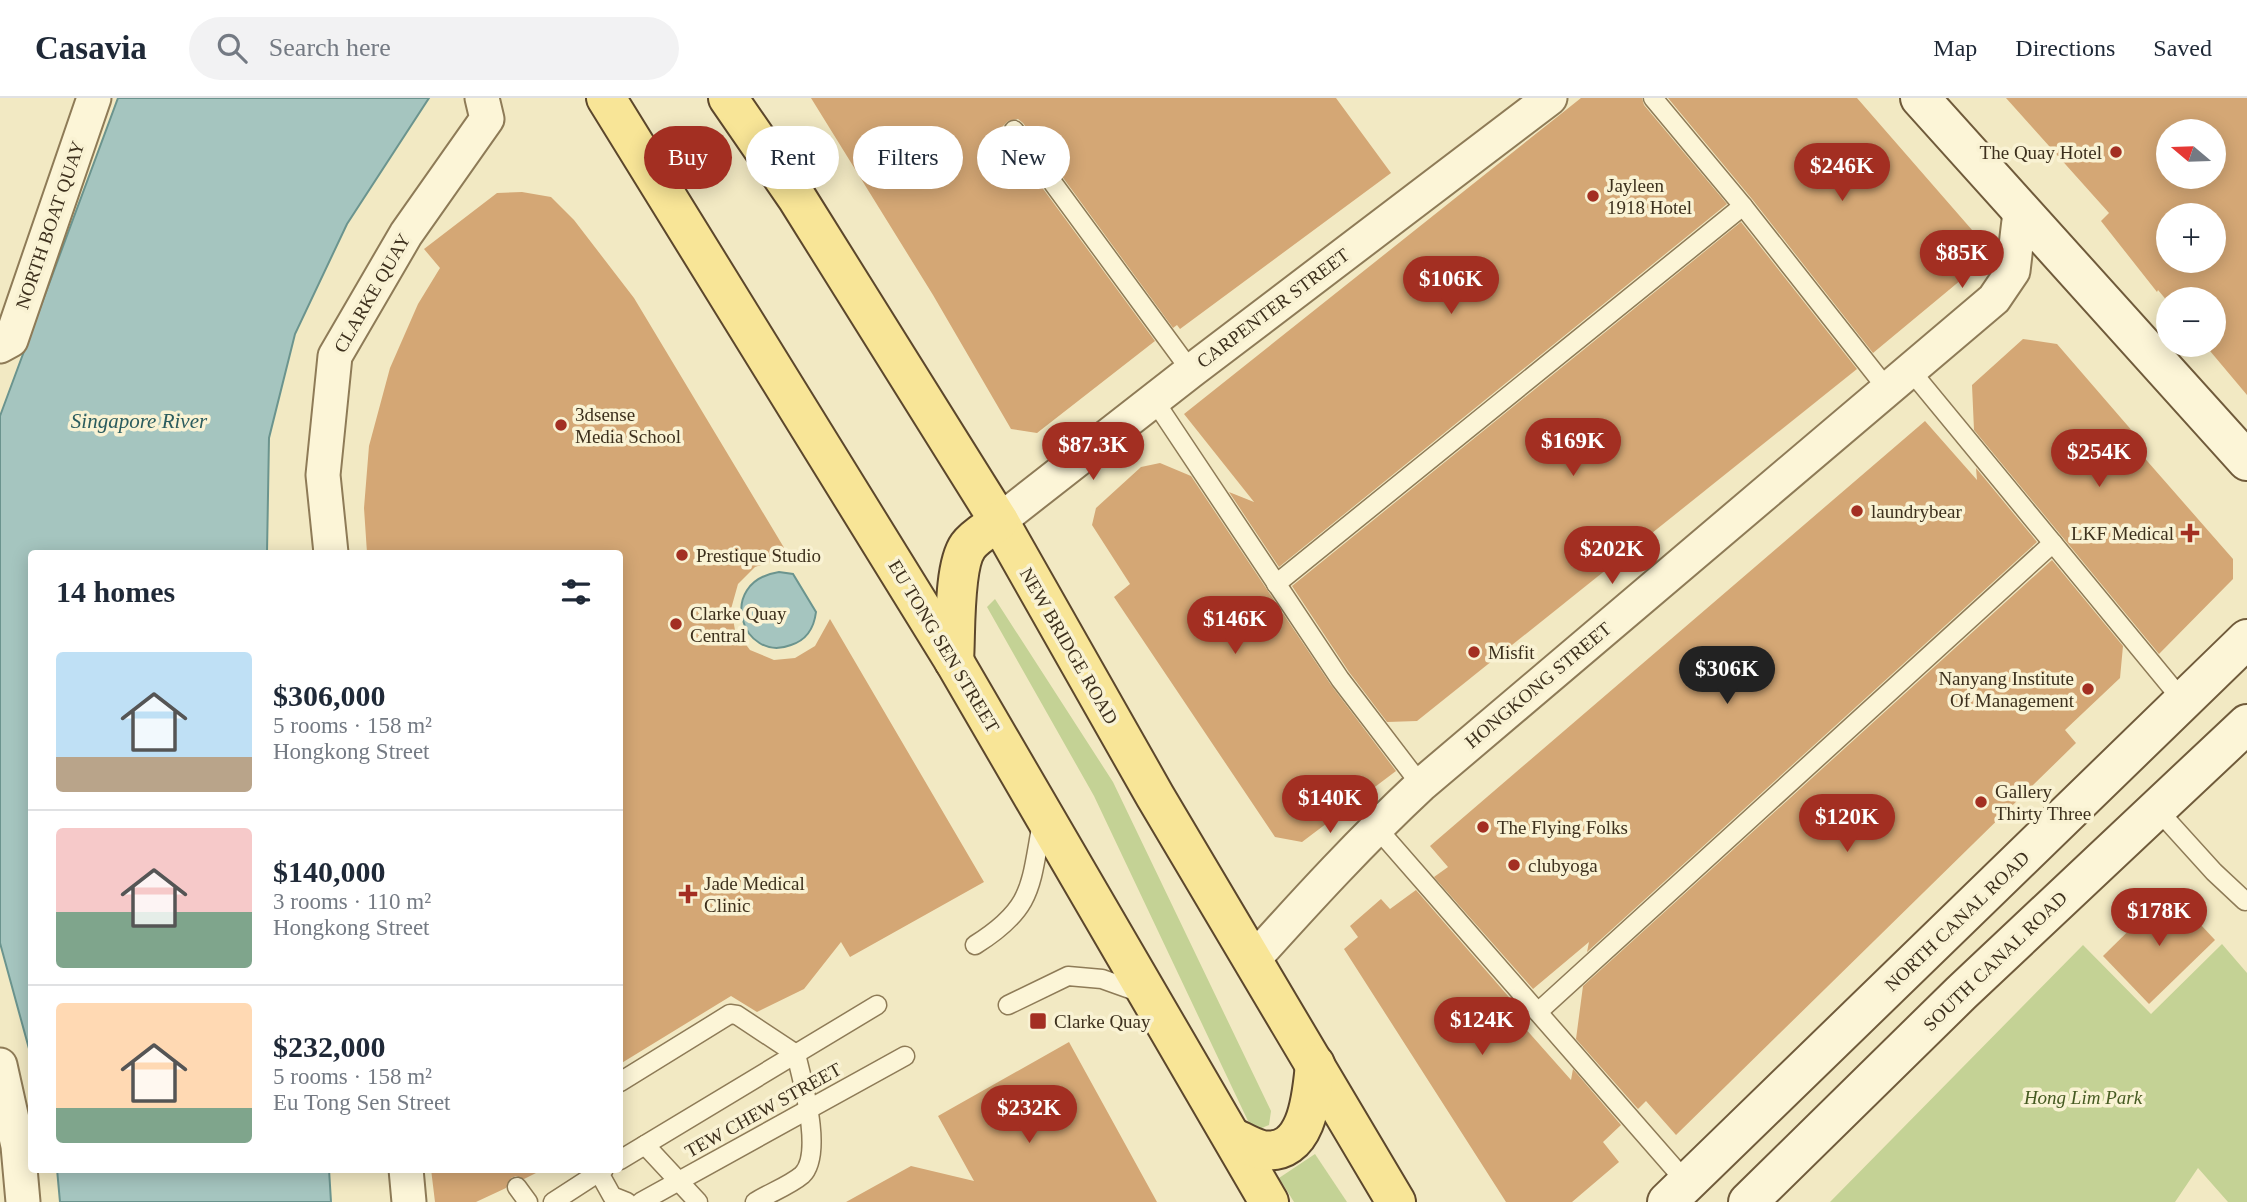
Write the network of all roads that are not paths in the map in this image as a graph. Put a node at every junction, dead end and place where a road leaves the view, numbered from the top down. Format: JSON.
{"nodes":[{"id":1,"x":94,"y":98,"type":"edge"},
{"id":2,"x":482,"y":98,"type":"edge"},
{"id":3,"x":606,"y":98,"type":"edge"},
{"id":4,"x":728,"y":98,"type":"edge"},
{"id":5,"x":1550,"y":98,"type":"edge"},
{"id":6,"x":1653,"y":98,"type":"edge"},
{"id":7,"x":1920,"y":98,"type":"edge"},
{"id":8,"x":1057,"y":189,"type":"edge"},
{"id":9,"x":1742,"y":206,"type":"junction"},
{"id":10,"x":2021,"y":212,"type":"junction"},
{"id":11,"x":0,"y":346,"type":"edge"},
{"id":12,"x":1191,"y":371,"type":"junction"},
{"id":13,"x":1899,"y":380,"type":"junction"},
{"id":14,"x":1154,"y":400,"type":"junction"},
{"id":15,"x":2247,"y":460,"type":"edge"},
{"id":16,"x":999,"y":521,"type":"junction"},
{"id":17,"x":2053,"y":543,"type":"junction"},
{"id":18,"x":331,"y":550,"type":"edge"},
{"id":19,"x":1276,"y":584,"type":"junction"},
{"id":20,"x":2247,"y":639,"type":"edge"},
{"id":21,"x":954,"y":661,"type":"junction"},
{"id":22,"x":2183,"y":701,"type":"junction"},
{"id":23,"x":2247,"y":724,"type":"edge"},
{"id":24,"x":1421,"y":785,"type":"junction"},
{"id":25,"x":2156,"y":808,"type":"junction"},
{"id":26,"x":1044,"y":815,"type":"junction"},
{"id":27,"x":1376,"y":827,"type":"junction"},
{"id":28,"x":2245,"y":901,"type":"edge"},
{"id":29,"x":975,"y":945,"type":"dead end"},
{"id":30,"x":1253,"y":960,"type":"junction"},
{"id":31,"x":1150,"y":996,"type":"junction"},
{"id":32,"x":877,"y":1005,"type":"dead end"},
{"id":33,"x":1008,"y":1005,"type":"dead end"},
{"id":34,"x":1538,"y":1012,"type":"junction"},
{"id":35,"x":796,"y":1054,"type":"junction"},
{"id":36,"x":905,"y":1056,"type":"dead end"},
{"id":37,"x":1314,"y":1064,"type":"junction"},
{"id":38,"x":0,"y":1065,"type":"edge"},
{"id":39,"x":623,"y":1080,"type":"edge"},
{"id":40,"x":808,"y":1108,"type":"junction"},
{"id":41,"x":1232,"y":1137,"type":"junction"},
{"id":42,"x":645,"y":1145,"type":"junction"},
{"id":43,"x":623,"y":1158,"type":"edge"},
{"id":44,"x":406,"y":1173,"type":"edge"},
{"id":45,"x":596,"y":1173,"type":"edge"},
{"id":46,"x":601,"y":1173,"type":"edge"},
{"id":47,"x":678,"y":1181,"type":"junction"},
{"id":48,"x":517,"y":1187,"type":"dead end"},
{"id":49,"x":1677,"y":1193,"type":"edge"},
{"id":50,"x":23,"y":1202,"type":"edge"},
{"id":51,"x":409,"y":1202,"type":"edge"},
{"id":52,"x":528,"y":1202,"type":"edge"},
{"id":53,"x":553,"y":1202,"type":"edge"},
{"id":54,"x":627,"y":1202,"type":"edge"},
{"id":55,"x":641,"y":1202,"type":"edge"},
{"id":56,"x":698,"y":1202,"type":"edge"},
{"id":57,"x":755,"y":1202,"type":"edge"},
{"id":58,"x":1269,"y":1202,"type":"edge"},
{"id":59,"x":1396,"y":1202,"type":"edge"},
{"id":60,"x":1748,"y":1202,"type":"edge"}],
"edges":[{"from":1,"to":11,"type":"street","name":"NORTH BOAT QUAY"},
{"from":2,"to":18,"type":"street","name":"CLARKE QUAY"},
{"from":3,"to":21,"type":"main road","name":"EU TONG SEN STREET"},
{"from":4,"to":16,"type":"main road","name":"NEW BRIDGE ROAD"},
{"from":5,"to":12,"type":"street","name":"CARPENTER STREET"},
{"from":6,"to":9,"type":"lane"},
{"from":7,"to":10,"type":"street"},
{"from":8,"to":12,"type":"lane"},
{"from":9,"to":13,"type":"lane"},
{"from":9,"to":19,"type":"lane"},
{"from":10,"to":13,"type":"street","name":"HONGKONG STREET"},
{"from":10,"to":15,"type":"street"},
{"from":12,"to":14,"type":"street","name":"CARPENTER STREET"},
{"from":13,"to":17,"type":"lane"},
{"from":13,"to":24,"type":"street","name":"HONGKONG STREET"},
{"from":14,"to":16,"type":"street","name":"CARPENTER STREET"},
{"from":14,"to":19,"type":"lane"},
{"from":16,"to":21,"type":"main road"},
{"from":16,"to":30,"type":"main road","name":"NEW BRIDGE ROAD"},
{"from":17,"to":22,"type":"lane"},
{"from":17,"to":34,"type":"lane"},
{"from":19,"to":24,"type":"lane"},
{"from":20,"to":22,"type":"street","name":"NORTH CANAL ROAD"},
{"from":21,"to":26,"type":"main road","name":"EU TONG SEN STREET"},
{"from":22,"to":49,"type":"street","name":"NORTH CANAL ROAD"},
{"from":23,"to":25,"type":"street","name":"SOUTH CANAL ROAD"},
{"from":24,"to":27,"type":"street","name":"HONGKONG STREET"},
{"from":25,"to":28,"type":"lane"},
{"from":25,"to":60,"type":"street","name":"SOUTH CANAL ROAD"},
{"from":26,"to":29,"type":"lane"},
{"from":26,"to":31,"type":"main road","name":"EU TONG SEN STREET"},
{"from":27,"to":30,"type":"street","name":"HONGKONG STREET"},
{"from":27,"to":34,"type":"lane"},
{"from":30,"to":37,"type":"main road","name":"NEW BRIDGE ROAD"},
{"from":31,"to":33,"type":"lane"},
{"from":31,"to":41,"type":"main road","name":"EU TONG SEN STREET"},
{"from":32,"to":35,"type":"lane","name":"TEW CHEW STREET"},
{"from":34,"to":49,"type":"lane"},
{"from":35,"to":39,"type":"lane"},
{"from":35,"to":40,"type":"lane"},
{"from":35,"to":42,"type":"lane","name":"TEW CHEW STREET"},
{"from":36,"to":40,"type":"lane","name":"TEW CHEW STREET"},
{"from":37,"to":41,"type":"main road"},
{"from":37,"to":59,"type":"main road","name":"NEW BRIDGE ROAD"},
{"from":38,"to":50,"type":"street"},
{"from":40,"to":47,"type":"lane","name":"TEW CHEW STREET"},
{"from":40,"to":57,"type":"lane"},
{"from":41,"to":58,"type":"main road","name":"EU TONG SEN STREET"},
{"from":42,"to":43,"type":"lane","name":"TEW CHEW STREET"},
{"from":42,"to":47,"type":"lane"},
{"from":44,"to":51,"type":"street"},
{"from":45,"to":53,"type":"lane"},
{"from":46,"to":54,"type":"lane"},
{"from":47,"to":55,"type":"lane","name":"TEW CHEW STREET"},
{"from":47,"to":56,"type":"lane"},
{"from":48,"to":52,"type":"lane"}]}
